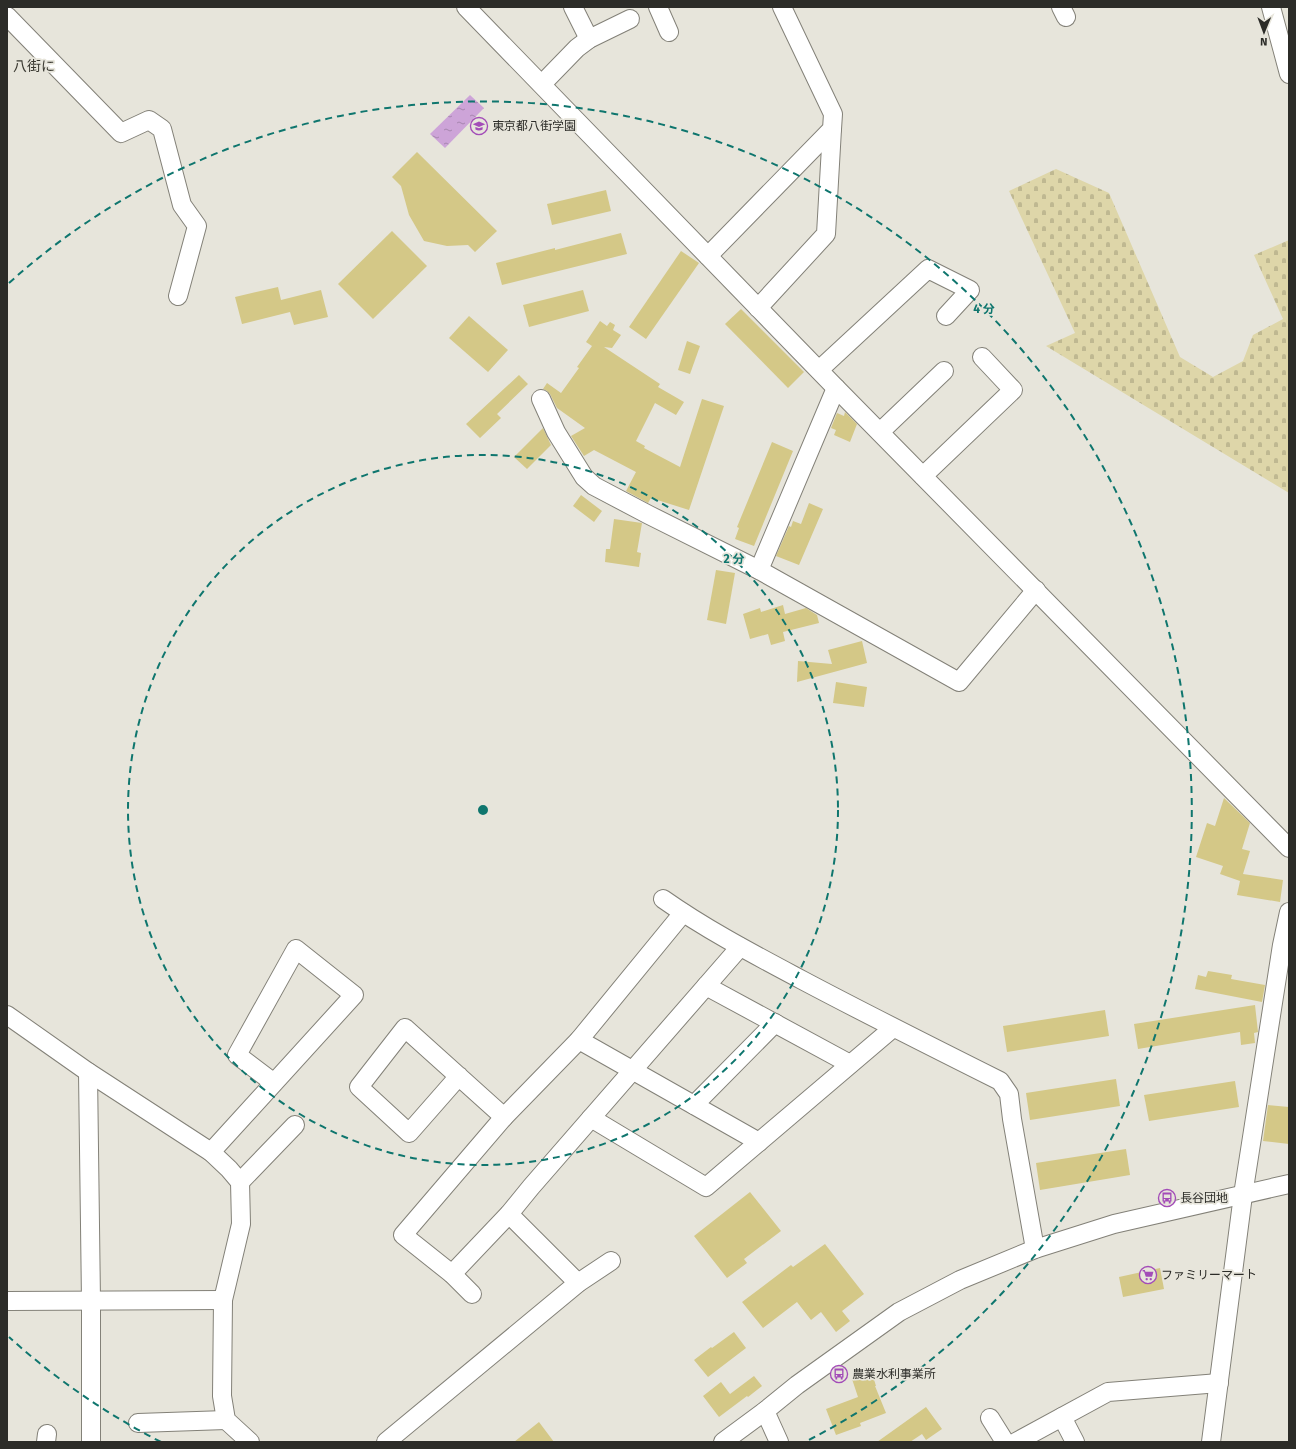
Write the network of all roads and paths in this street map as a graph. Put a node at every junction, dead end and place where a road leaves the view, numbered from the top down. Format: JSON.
{"nodes":[{"id":1,"x":466,"y":7,"type":"edge"},
{"id":2,"x":573,"y":7,"type":"edge"},
{"id":3,"x":658,"y":7,"type":"edge"},
{"id":4,"x":782,"y":7,"type":"edge"},
{"id":5,"x":1271,"y":7,"type":"edge"},
{"id":6,"x":7,"y":16,"type":"edge"},
{"id":7,"x":630,"y":18,"type":"dead end"},
{"id":8,"x":669,"y":32,"type":"dead end"},
{"id":9,"x":589,"y":39,"type":"junction"},
{"id":10,"x":1289,"y":74,"type":"edge"},
{"id":11,"x":542,"y":84,"type":"junction"},
{"id":12,"x":832,"y":128,"type":"junction"},
{"id":13,"x":708,"y":256,"type":"junction"},
{"id":14,"x":178,"y":296,"type":"dead end"},
{"id":15,"x":758,"y":308,"type":"junction"},
{"id":16,"x":946,"y":316,"type":"dead end"},
{"id":17,"x":982,"y":357,"type":"dead end"},
{"id":18,"x":819,"y":370,"type":"junction"},
{"id":19,"x":944,"y":372,"type":"dead end"},
{"id":20,"x":836,"y":388,"type":"junction"},
{"id":21,"x":540,"y":399,"type":"dead end"},
{"id":22,"x":880,"y":432,"type":"junction"},
{"id":23,"x":923,"y":476,"type":"junction"},
{"id":24,"x":759,"y":570,"type":"junction"},
{"id":25,"x":1036,"y":590,"type":"junction"},
{"id":26,"x":1289,"y":848,"type":"edge"},
{"id":27,"x":663,"y":899,"type":"dead end"},
{"id":28,"x":1289,"y":912,"type":"edge"},
{"id":29,"x":683,"y":913,"type":"junction"},
{"id":30,"x":740,"y":947,"type":"junction"},
{"id":31,"x":706,"y":986,"type":"junction"},
{"id":32,"x":7,"y":1015,"type":"edge"},
{"id":33,"x":775,"y":1023,"type":"junction"},
{"id":34,"x":892,"y":1028,"type":"junction"},
{"id":35,"x":579,"y":1040,"type":"junction"},
{"id":36,"x":850,"y":1064,"type":"junction"},
{"id":37,"x":632,"y":1071,"type":"junction"},
{"id":38,"x":88,"y":1072,"type":"junction"},
{"id":39,"x":459,"y":1076,"type":"junction"},
{"id":40,"x":274,"y":1083,"type":"junction"},
{"id":41,"x":694,"y":1105,"type":"junction"},
{"id":42,"x":504,"y":1117,"type":"junction"},
{"id":43,"x":591,"y":1118,"type":"junction"},
{"id":44,"x":295,"y":1125,"type":"dead end"},
{"id":45,"x":759,"y":1142,"type":"junction"},
{"id":46,"x":211,"y":1152,"type":"junction"},
{"id":47,"x":240,"y":1182,"type":"junction"},
{"id":48,"x":1289,"y":1184,"type":"edge"},
{"id":49,"x":1243,"y":1194,"type":"junction"},
{"id":50,"x":509,"y":1214,"type":"junction"},
{"id":51,"x":1035,"y":1249,"type":"junction"},
{"id":52,"x":611,"y":1261,"type":"dead end"},
{"id":53,"x":452,"y":1274,"type":"junction"},
{"id":54,"x":578,"y":1283,"type":"junction"},
{"id":55,"x":472,"y":1294,"type":"dead end"},
{"id":56,"x":223,"y":1300,"type":"junction"},
{"id":57,"x":7,"y":1301,"type":"edge"},
{"id":58,"x":91,"y":1301,"type":"junction"},
{"id":59,"x":1219,"y":1383,"type":"junction"},
{"id":60,"x":765,"y":1411,"type":"junction"},
{"id":61,"x":1062,"y":1417,"type":"junction"},
{"id":62,"x":990,"y":1418,"type":"dead end"},
{"id":63,"x":226,"y":1420,"type":"junction"},
{"id":64,"x":138,"y":1423,"type":"dead end"},
{"id":65,"x":91,"y":1442,"type":"edge"},
{"id":66,"x":250,"y":1442,"type":"edge"},
{"id":67,"x":386,"y":1442,"type":"edge"},
{"id":68,"x":723,"y":1442,"type":"edge"},
{"id":69,"x":779,"y":1442,"type":"edge"},
{"id":70,"x":1005,"y":1442,"type":"edge"},
{"id":71,"x":1016,"y":1442,"type":"edge"},
{"id":72,"x":1075,"y":1442,"type":"edge"},
{"id":73,"x":1211,"y":1442,"type":"edge"}],
"edges":[{"from":1,"to":11,"type":"street"},
{"from":2,"to":9,"type":"street"},
{"from":3,"to":8,"type":"street"},
{"from":4,"to":12,"type":"street"},
{"from":5,"to":10,"type":"street"},
{"from":6,"to":14,"type":"street"},
{"from":7,"to":9,"type":"street"},
{"from":9,"to":11,"type":"street"},
{"from":11,"to":13,"type":"street"},
{"from":12,"to":13,"type":"street"},
{"from":12,"to":15,"type":"street"},
{"from":13,"to":15,"type":"street"},
{"from":15,"to":18,"type":"street"},
{"from":16,"to":18,"type":"street"},
{"from":17,"to":23,"type":"street"},
{"from":18,"to":20,"type":"street"},
{"from":19,"to":22,"type":"street"},
{"from":20,"to":22,"type":"street"},
{"from":20,"to":24,"type":"street"},
{"from":21,"to":24,"type":"street"},
{"from":22,"to":23,"type":"street"},
{"from":23,"to":25,"type":"street"},
{"from":24,"to":25,"type":"street"},
{"from":25,"to":26,"type":"street"},
{"from":27,"to":29,"type":"street"},
{"from":28,"to":49,"type":"street"},
{"from":29,"to":30,"type":"street"},
{"from":29,"to":35,"type":"street"},
{"from":30,"to":31,"type":"street"},
{"from":30,"to":34,"type":"street"},
{"from":31,"to":33,"type":"street"},
{"from":31,"to":37,"type":"street"},
{"from":32,"to":38,"type":"street"},
{"from":33,"to":36,"type":"street"},
{"from":33,"to":41,"type":"street"},
{"from":34,"to":36,"type":"street"},
{"from":34,"to":51,"type":"street"},
{"from":35,"to":37,"type":"street"},
{"from":35,"to":42,"type":"street"},
{"from":36,"to":45,"type":"street"},
{"from":37,"to":41,"type":"street"},
{"from":37,"to":43,"type":"street"},
{"from":38,"to":46,"type":"street"},
{"from":38,"to":58,"type":"street"},
{"from":39,"to":39,"type":"street"},
{"from":39,"to":42,"type":"street"},
{"from":40,"to":40,"type":"street"},
{"from":40,"to":46,"type":"street"},
{"from":41,"to":45,"type":"street"},
{"from":42,"to":53,"type":"street"},
{"from":43,"to":45,"type":"street"},
{"from":43,"to":50,"type":"street"},
{"from":44,"to":47,"type":"street"},
{"from":46,"to":47,"type":"street"},
{"from":47,"to":56,"type":"street"},
{"from":48,"to":49,"type":"street"},
{"from":49,"to":51,"type":"street"},
{"from":49,"to":59,"type":"street"},
{"from":50,"to":53,"type":"street"},
{"from":50,"to":54,"type":"street"},
{"from":51,"to":60,"type":"street"},
{"from":52,"to":54,"type":"street"},
{"from":53,"to":55,"type":"street"},
{"from":54,"to":67,"type":"street"},
{"from":56,"to":58,"type":"street"},
{"from":56,"to":63,"type":"street"},
{"from":57,"to":58,"type":"street"},
{"from":58,"to":65,"type":"street"},
{"from":59,"to":61,"type":"street"},
{"from":59,"to":73,"type":"street"},
{"from":60,"to":68,"type":"street"},
{"from":60,"to":69,"type":"street"},
{"from":61,"to":71,"type":"street"},
{"from":61,"to":72,"type":"street"},
{"from":62,"to":70,"type":"street"},
{"from":63,"to":64,"type":"street"},
{"from":63,"to":66,"type":"street"}]}
